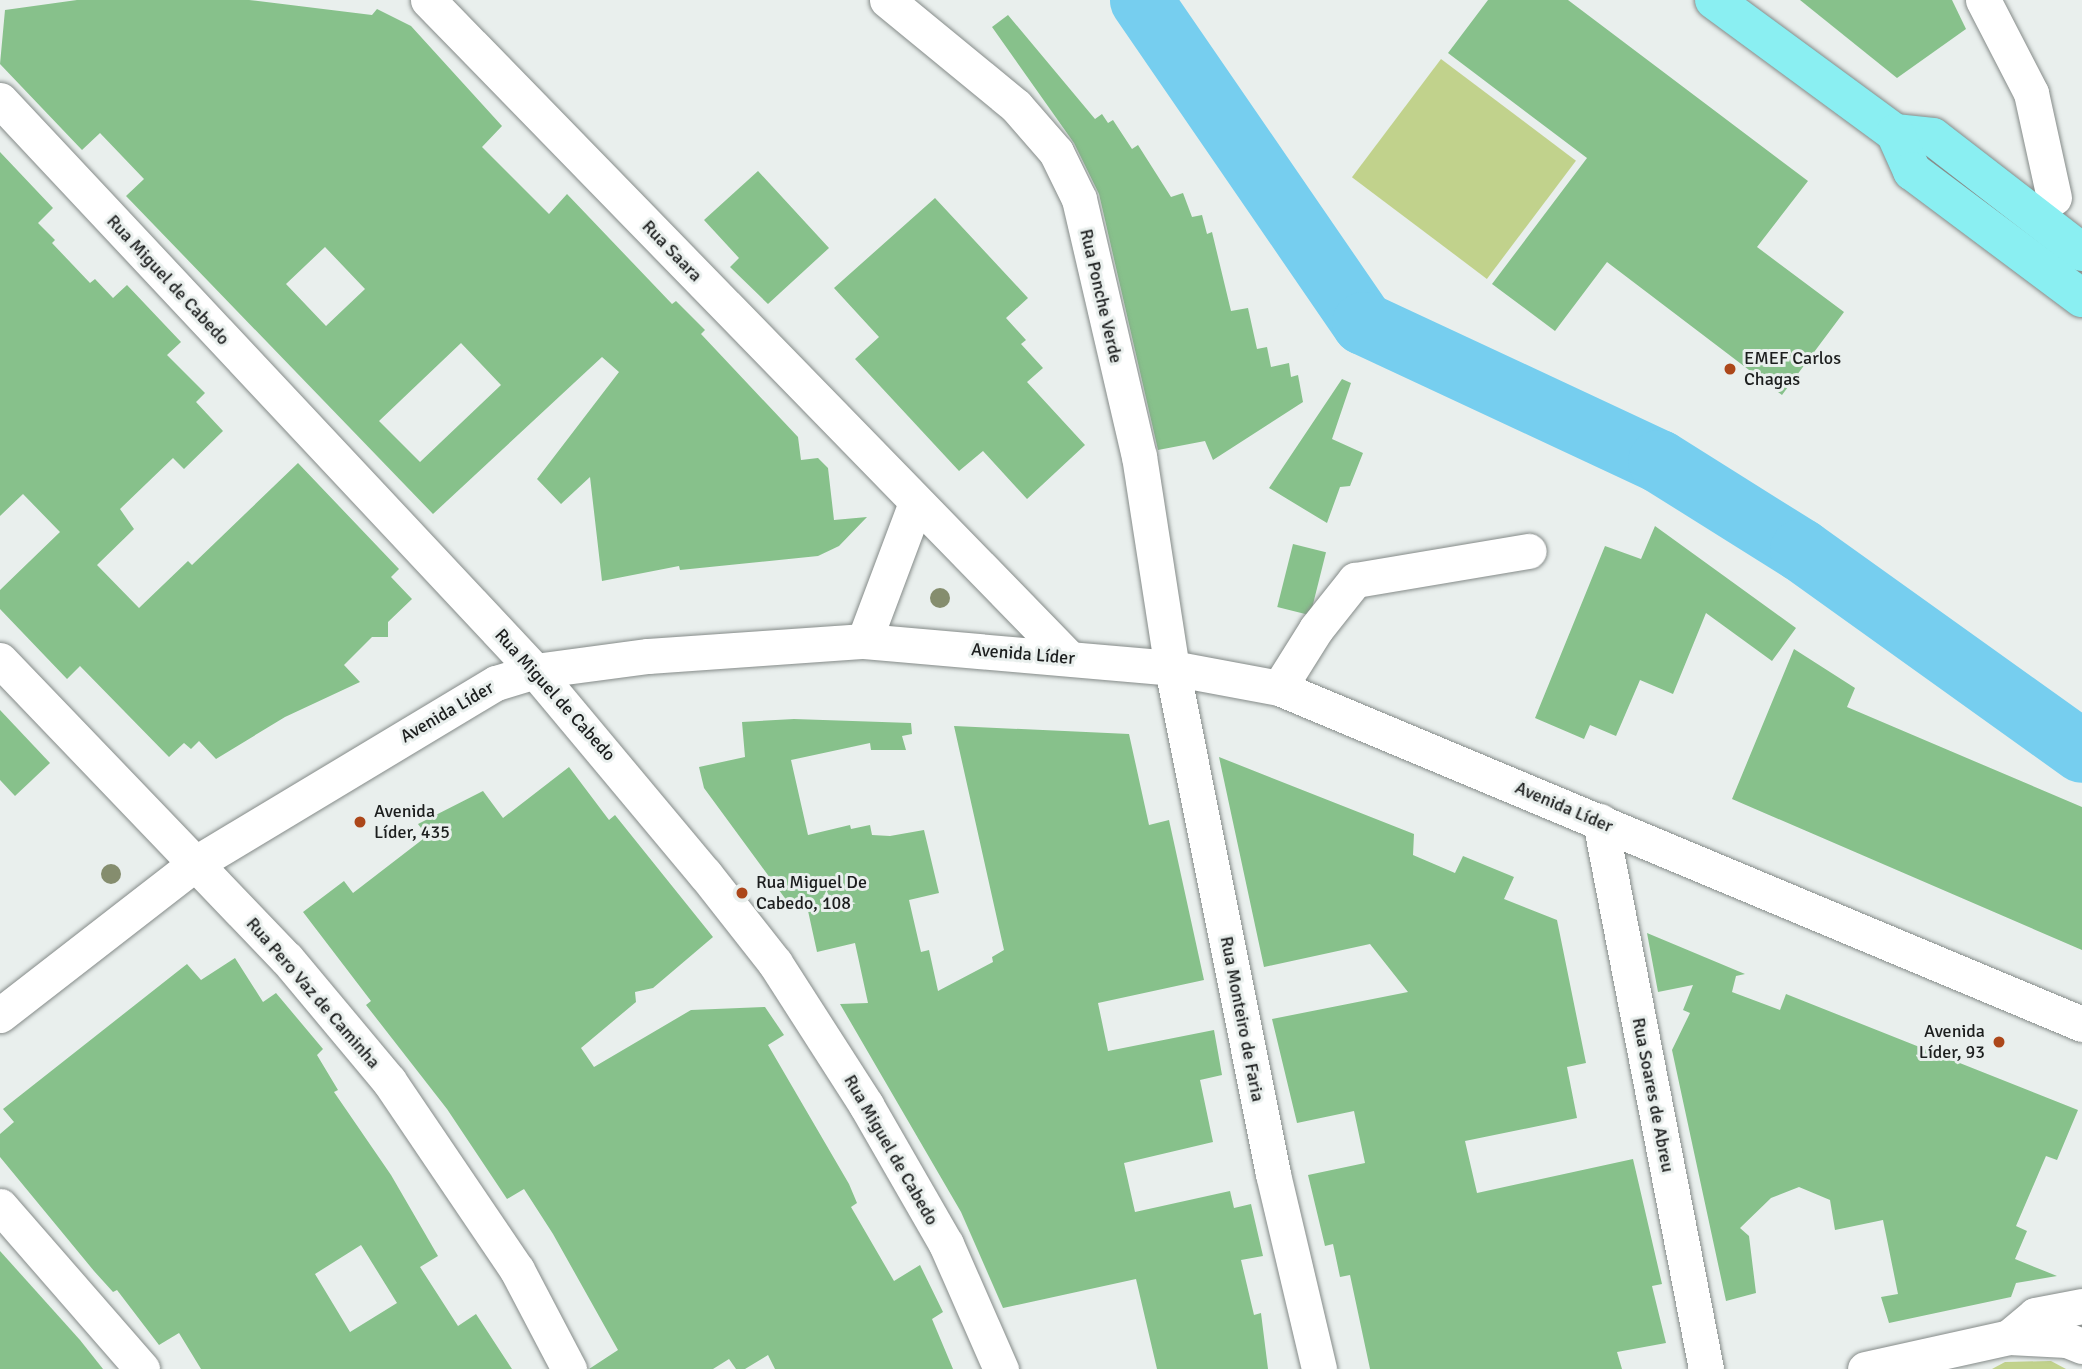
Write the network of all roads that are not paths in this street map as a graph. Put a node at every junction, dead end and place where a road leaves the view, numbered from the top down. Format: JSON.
{"nodes":[{"id":1,"x":428,"y":0,"type":"edge"},
{"id":2,"x":887,"y":0,"type":"edge"},
{"id":3,"x":1714,"y":0,"type":"edge"},
{"id":4,"x":1983,"y":0,"type":"edge"},
{"id":5,"x":0,"y":100,"type":"edge"},
{"id":6,"x":2043,"y":210,"type":"edge"},
{"id":7,"x":2082,"y":252,"type":"edge"},
{"id":8,"x":2080,"y":294,"type":"edge"},
{"id":9,"x":915,"y":503,"type":"junction"},
{"id":10,"x":1529,"y":551,"type":"dead end"},
{"id":11,"x":864,"y":642,"type":"junction"},
{"id":12,"x":1069,"y":657,"type":"junction"},
{"id":13,"x":0,"y":660,"type":"edge"},
{"id":14,"x":1172,"y":668,"type":"junction"},
{"id":15,"x":535,"y":671,"type":"junction"},
{"id":16,"x":1279,"y":688,"type":"junction"},
{"id":17,"x":1600,"y":821,"type":"junction"},
{"id":18,"x":196,"y":863,"type":"junction"},
{"id":19,"x":0,"y":1015,"type":"edge"},
{"id":20,"x":2082,"y":1024,"type":"edge"},
{"id":21,"x":0,"y":1206,"type":"edge"},
{"id":22,"x":2082,"y":1306,"type":"edge"},
{"id":23,"x":2009,"y":1337,"type":"junction"},
{"id":24,"x":2082,"y":1346,"type":"edge"},
{"id":25,"x":142,"y":1369,"type":"edge"},
{"id":26,"x":569,"y":1369,"type":"edge"},
{"id":27,"x":1001,"y":1369,"type":"edge"},
{"id":28,"x":1319,"y":1369,"type":"edge"},
{"id":29,"x":1706,"y":1369,"type":"edge"},
{"id":30,"x":1865,"y":1369,"type":"edge"}],
"edges":[{"from":1,"to":9,"type":"street","name":"Rua Saara"},
{"from":2,"to":14,"type":"street","name":"Rua Ponche Verde"},
{"from":3,"to":6,"type":"main road"},
{"from":4,"to":6,"type":"street"},
{"from":5,"to":15,"type":"street","name":"Rua Miguel de Cabedo"},
{"from":6,"to":7,"type":"main road"},
{"from":6,"to":8,"type":"main road"},
{"from":9,"to":11,"type":"street"},
{"from":9,"to":12,"type":"street","name":"Rua Saara"},
{"from":10,"to":16,"type":"street"},
{"from":11,"to":12,"type":"street","name":"Avenida Líder"},
{"from":11,"to":15,"type":"street","name":"Avenida Líder"},
{"from":12,"to":14,"type":"street","name":"Avenida Líder"},
{"from":13,"to":18,"type":"street","name":"Rua Pero Vaz de Caminha"},
{"from":14,"to":16,"type":"street","name":"Avenida Líder"},
{"from":14,"to":28,"type":"street","name":"Rua Monteiro de Faria"},
{"from":15,"to":18,"type":"street","name":"Avenida Líder"},
{"from":15,"to":27,"type":"street","name":"Rua Miguel de Cabedo"},
{"from":16,"to":17,"type":"street","name":"Avenida Líder"},
{"from":17,"to":20,"type":"street","name":"Avenida Líder"},
{"from":17,"to":29,"type":"street","name":"Rua Soares de Abreu"},
{"from":18,"to":19,"type":"street","name":"Avenida Líder"},
{"from":18,"to":26,"type":"street","name":"Rua Pero Vaz de Caminha"},
{"from":21,"to":25,"type":"street"},
{"from":22,"to":23,"type":"street"},
{"from":23,"to":24,"type":"street"},
{"from":23,"to":30,"type":"street"}]}
